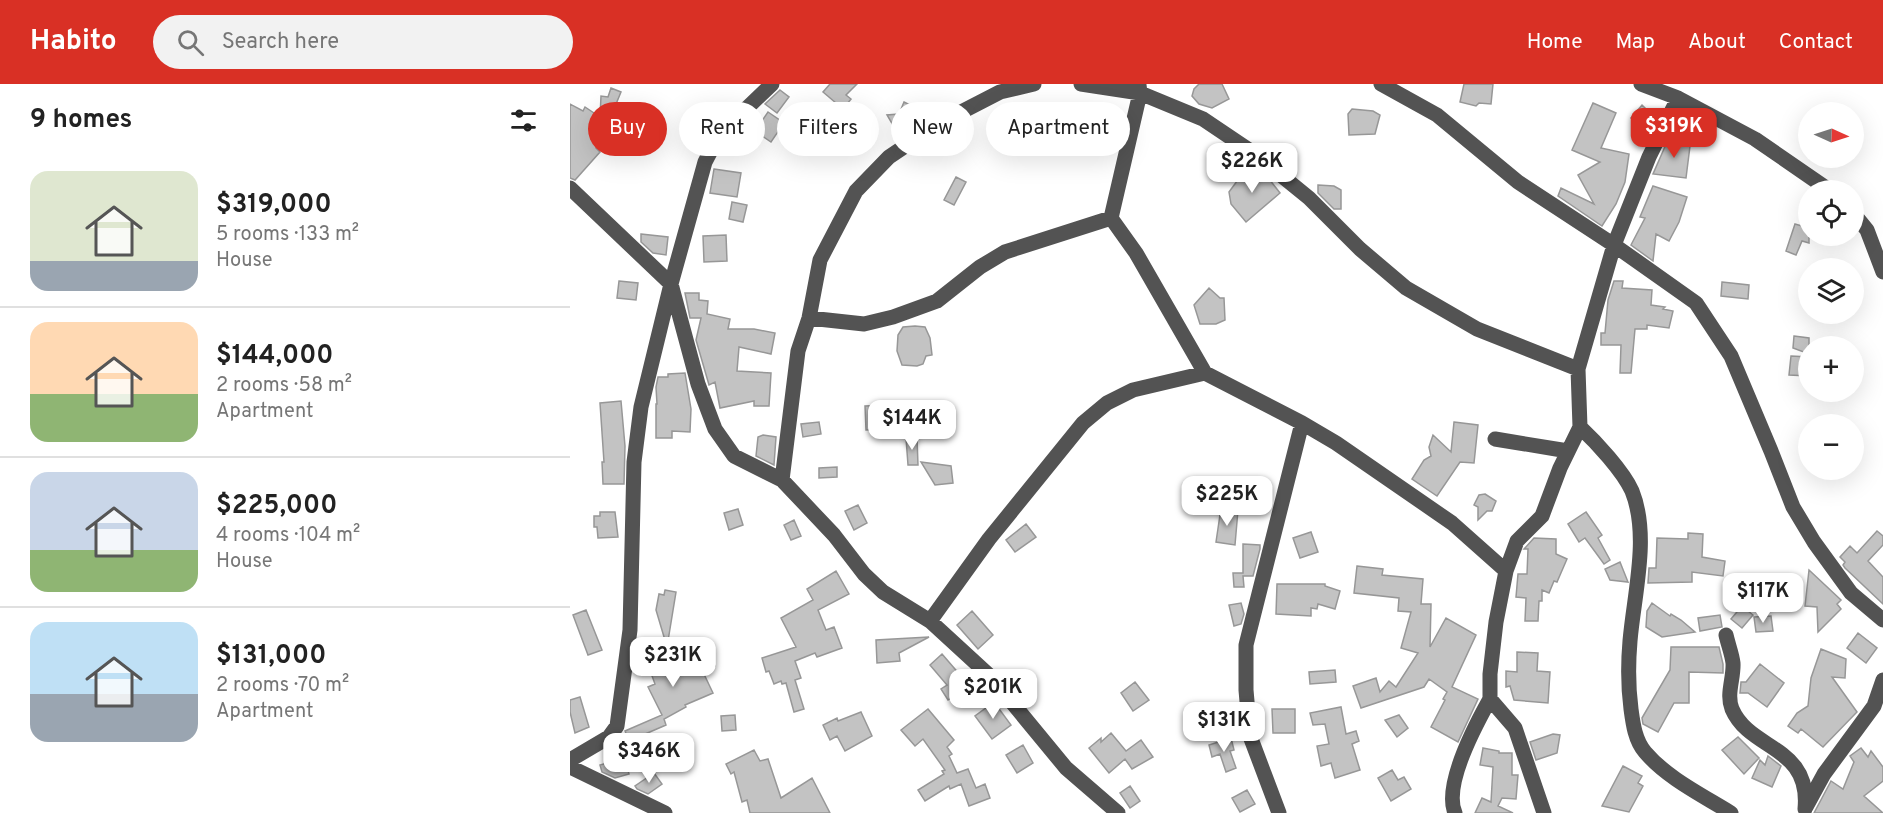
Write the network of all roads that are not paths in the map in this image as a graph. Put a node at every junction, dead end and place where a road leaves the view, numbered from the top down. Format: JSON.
{"nodes":[{"id":1,"x":772,"y":84,"type":"edge"},
{"id":2,"x":1034,"y":84,"type":"edge"},
{"id":3,"x":1081,"y":84,"type":"edge"},
{"id":4,"x":1382,"y":84,"type":"edge"},
{"id":5,"x":1641,"y":84,"type":"edge"},
{"id":6,"x":1139,"y":89,"type":"edge"},
{"id":7,"x":1678,"y":98,"type":"junction"},
{"id":8,"x":1814,"y":180,"type":"edge"},
{"id":9,"x":570,"y":188,"type":"edge"},
{"id":10,"x":1111,"y":218,"type":"junction"},
{"id":11,"x":1864,"y":226,"type":"edge"},
{"id":12,"x":1614,"y":245,"type":"junction"},
{"id":13,"x":1883,"y":272,"type":"edge"},
{"id":14,"x":671,"y":284,"type":"junction"},
{"id":15,"x":809,"y":318,"type":"junction"},
{"id":16,"x":1578,"y":369,"type":"junction"},
{"id":17,"x":1205,"y":373,"type":"junction"},
{"id":18,"x":1302,"y":423,"type":"junction"},
{"id":19,"x":1580,"y":427,"type":"junction"},
{"id":20,"x":1495,"y":439,"type":"dead end"},
{"id":21,"x":1569,"y":451,"type":"junction"},
{"id":22,"x":782,"y":480,"type":"junction"},
{"id":23,"x":1506,"y":571,"type":"junction"},
{"id":24,"x":1883,"y":620,"type":"edge"},
{"id":25,"x":930,"y":621,"type":"junction"},
{"id":26,"x":1726,"y":635,"type":"dead end"},
{"id":27,"x":1883,"y":680,"type":"edge"},
{"id":28,"x":1490,"y":699,"type":"junction"},
{"id":29,"x":570,"y":760,"type":"edge"},
{"id":30,"x":570,"y":767,"type":"edge"},
{"id":31,"x":1804,"y":811,"type":"edge"},
{"id":32,"x":665,"y":813,"type":"edge"},
{"id":33,"x":1118,"y":813,"type":"edge"},
{"id":34,"x":1279,"y":813,"type":"edge"},
{"id":35,"x":1455,"y":813,"type":"edge"},
{"id":36,"x":1544,"y":813,"type":"edge"},
{"id":37,"x":1731,"y":813,"type":"edge"}],
"edges":[{"from":1,"to":14,"type":"street"},
{"from":2,"to":15,"type":"street"},
{"from":3,"to":6,"type":"street"},
{"from":4,"to":12,"type":"street"},
{"from":5,"to":7,"type":"street"},
{"from":6,"to":10,"type":"street"},
{"from":6,"to":16,"type":"street"},
{"from":7,"to":8,"type":"street"},
{"from":7,"to":12,"type":"street"},
{"from":9,"to":14,"type":"street"},
{"from":10,"to":15,"type":"street"},
{"from":10,"to":17,"type":"street"},
{"from":11,"to":13,"type":"street"},
{"from":12,"to":16,"type":"street"},
{"from":12,"to":24,"type":"street"},
{"from":14,"to":22,"type":"street"},
{"from":14,"to":29,"type":"street"},
{"from":15,"to":22,"type":"street"},
{"from":16,"to":19,"type":"street"},
{"from":17,"to":18,"type":"street"},
{"from":17,"to":25,"type":"street"},
{"from":18,"to":23,"type":"street"},
{"from":18,"to":34,"type":"street"},
{"from":19,"to":21,"type":"street"},
{"from":19,"to":37,"type":"street"},
{"from":20,"to":21,"type":"street"},
{"from":21,"to":23,"type":"street"},
{"from":22,"to":25,"type":"street"},
{"from":23,"to":28,"type":"street"},
{"from":25,"to":33,"type":"street"},
{"from":26,"to":31,"type":"street"},
{"from":27,"to":31,"type":"street"},
{"from":28,"to":35,"type":"street"},
{"from":28,"to":36,"type":"street"},
{"from":30,"to":32,"type":"street"}]}
